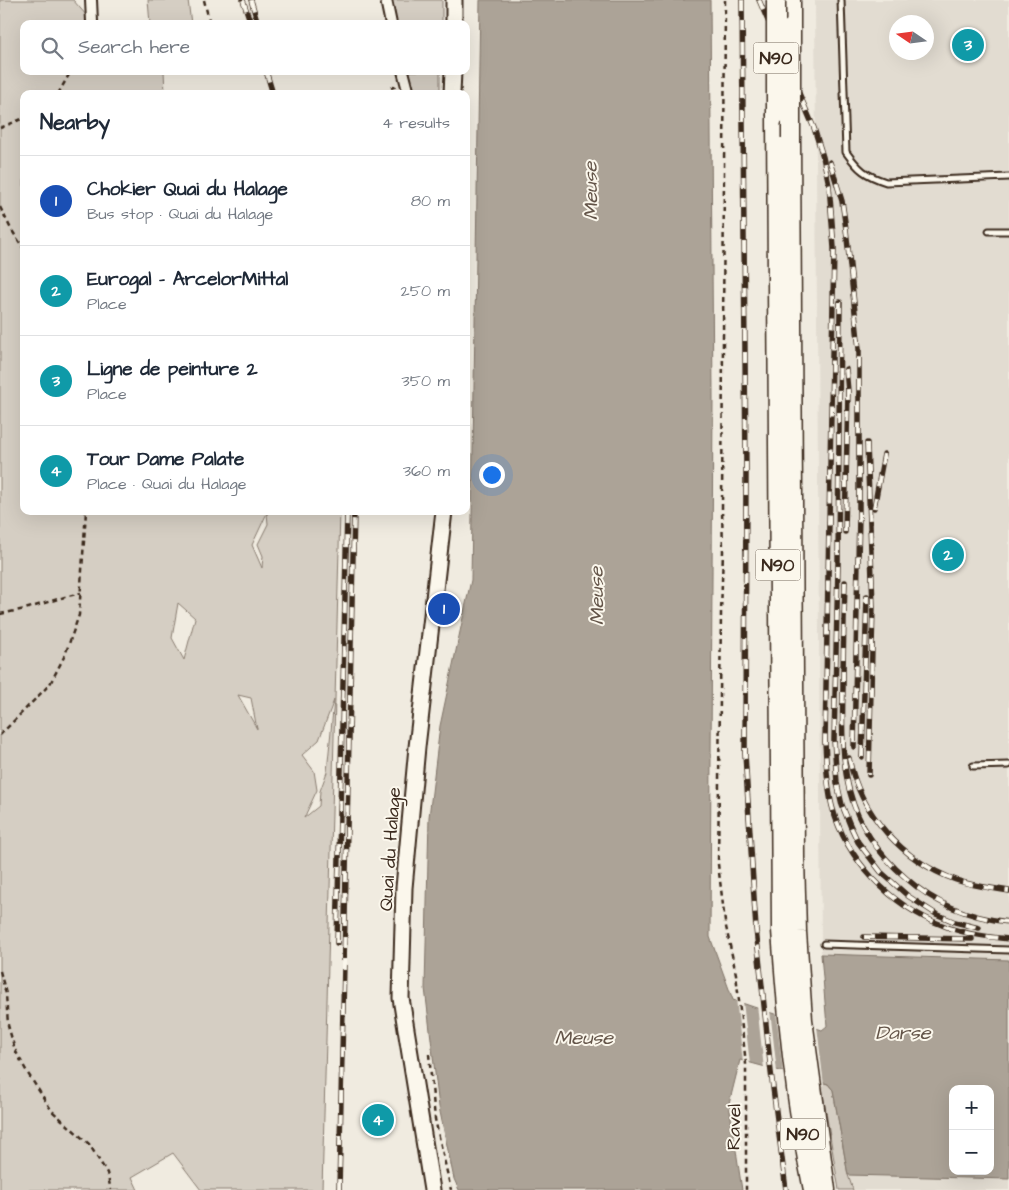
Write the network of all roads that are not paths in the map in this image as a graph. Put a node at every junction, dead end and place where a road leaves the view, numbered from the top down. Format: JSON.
{"nodes":[{"id":1,"x":92,"y":0,"type":"edge"},
{"id":2,"x":386,"y":0,"type":"edge"},
{"id":3,"x":454,"y":0,"type":"edge"},
{"id":4,"x":776,"y":0,"type":"edge"},
{"id":5,"x":791,"y":0,"type":"edge"},
{"id":6,"x":841,"y":0,"type":"edge"},
{"id":7,"x":92,"y":20,"type":"edge"},
{"id":8,"x":390,"y":20,"type":"edge"},
{"id":9,"x":454,"y":20,"type":"edge"},
{"id":10,"x":404,"y":75,"type":"edge"},
{"id":11,"x":453,"y":75,"type":"edge"},
{"id":12,"x":407,"y":90,"type":"edge"},
{"id":13,"x":452,"y":90,"type":"edge"},
{"id":14,"x":1009,"y":177,"type":"edge"},
{"id":15,"x":989,"y":231,"type":"dead end"},
{"id":16,"x":1009,"y":231,"type":"edge"},
{"id":17,"x":436,"y":515,"type":"edge"},
{"id":18,"x":444,"y":515,"type":"edge"},
{"id":19,"x":443,"y":529,"type":"junction"},
{"id":20,"x":1009,"y":765,"type":"edge"},
{"id":21,"x":973,"y":766,"type":"dead end"},
{"id":22,"x":824,"y":944,"type":"dead end"},
{"id":23,"x":1009,"y":950,"type":"edge"},
{"id":24,"x":795,"y":1017,"type":"junction"},
{"id":25,"x":802,"y":1080,"type":"junction"},
{"id":26,"x":432,"y":1190,"type":"edge"},
{"id":27,"x":813,"y":1190,"type":"edge"},
{"id":28,"x":826,"y":1190,"type":"edge"}],
"edges":[{"from":1,"to":7,"type":"street"},
{"from":2,"to":8,"type":"street"},
{"from":3,"to":9,"type":"main road"},
{"from":4,"to":24,"type":"highway","number":"N90","bridge":true},
{"from":5,"to":24,"type":"highway","number":"N90","bridge":true},
{"from":6,"to":14,"type":"lane"},
{"from":10,"to":12,"type":"street"},
{"from":11,"to":13,"type":"main road"},
{"from":15,"to":16,"type":"lane"},
{"from":17,"to":19,"type":"street"},
{"from":18,"to":19,"type":"main road","name":"Quai du Halage"},
{"from":19,"to":26,"type":"main road","name":"Quai du Halage"},
{"from":20,"to":21,"type":"lane"},
{"from":22,"to":23,"type":"lane"},
{"from":24,"to":25,"type":"highway","number":"N90"},
{"from":25,"to":27,"type":"highway","number":"N90"},
{"from":25,"to":28,"type":"highway","number":"N90"}]}
